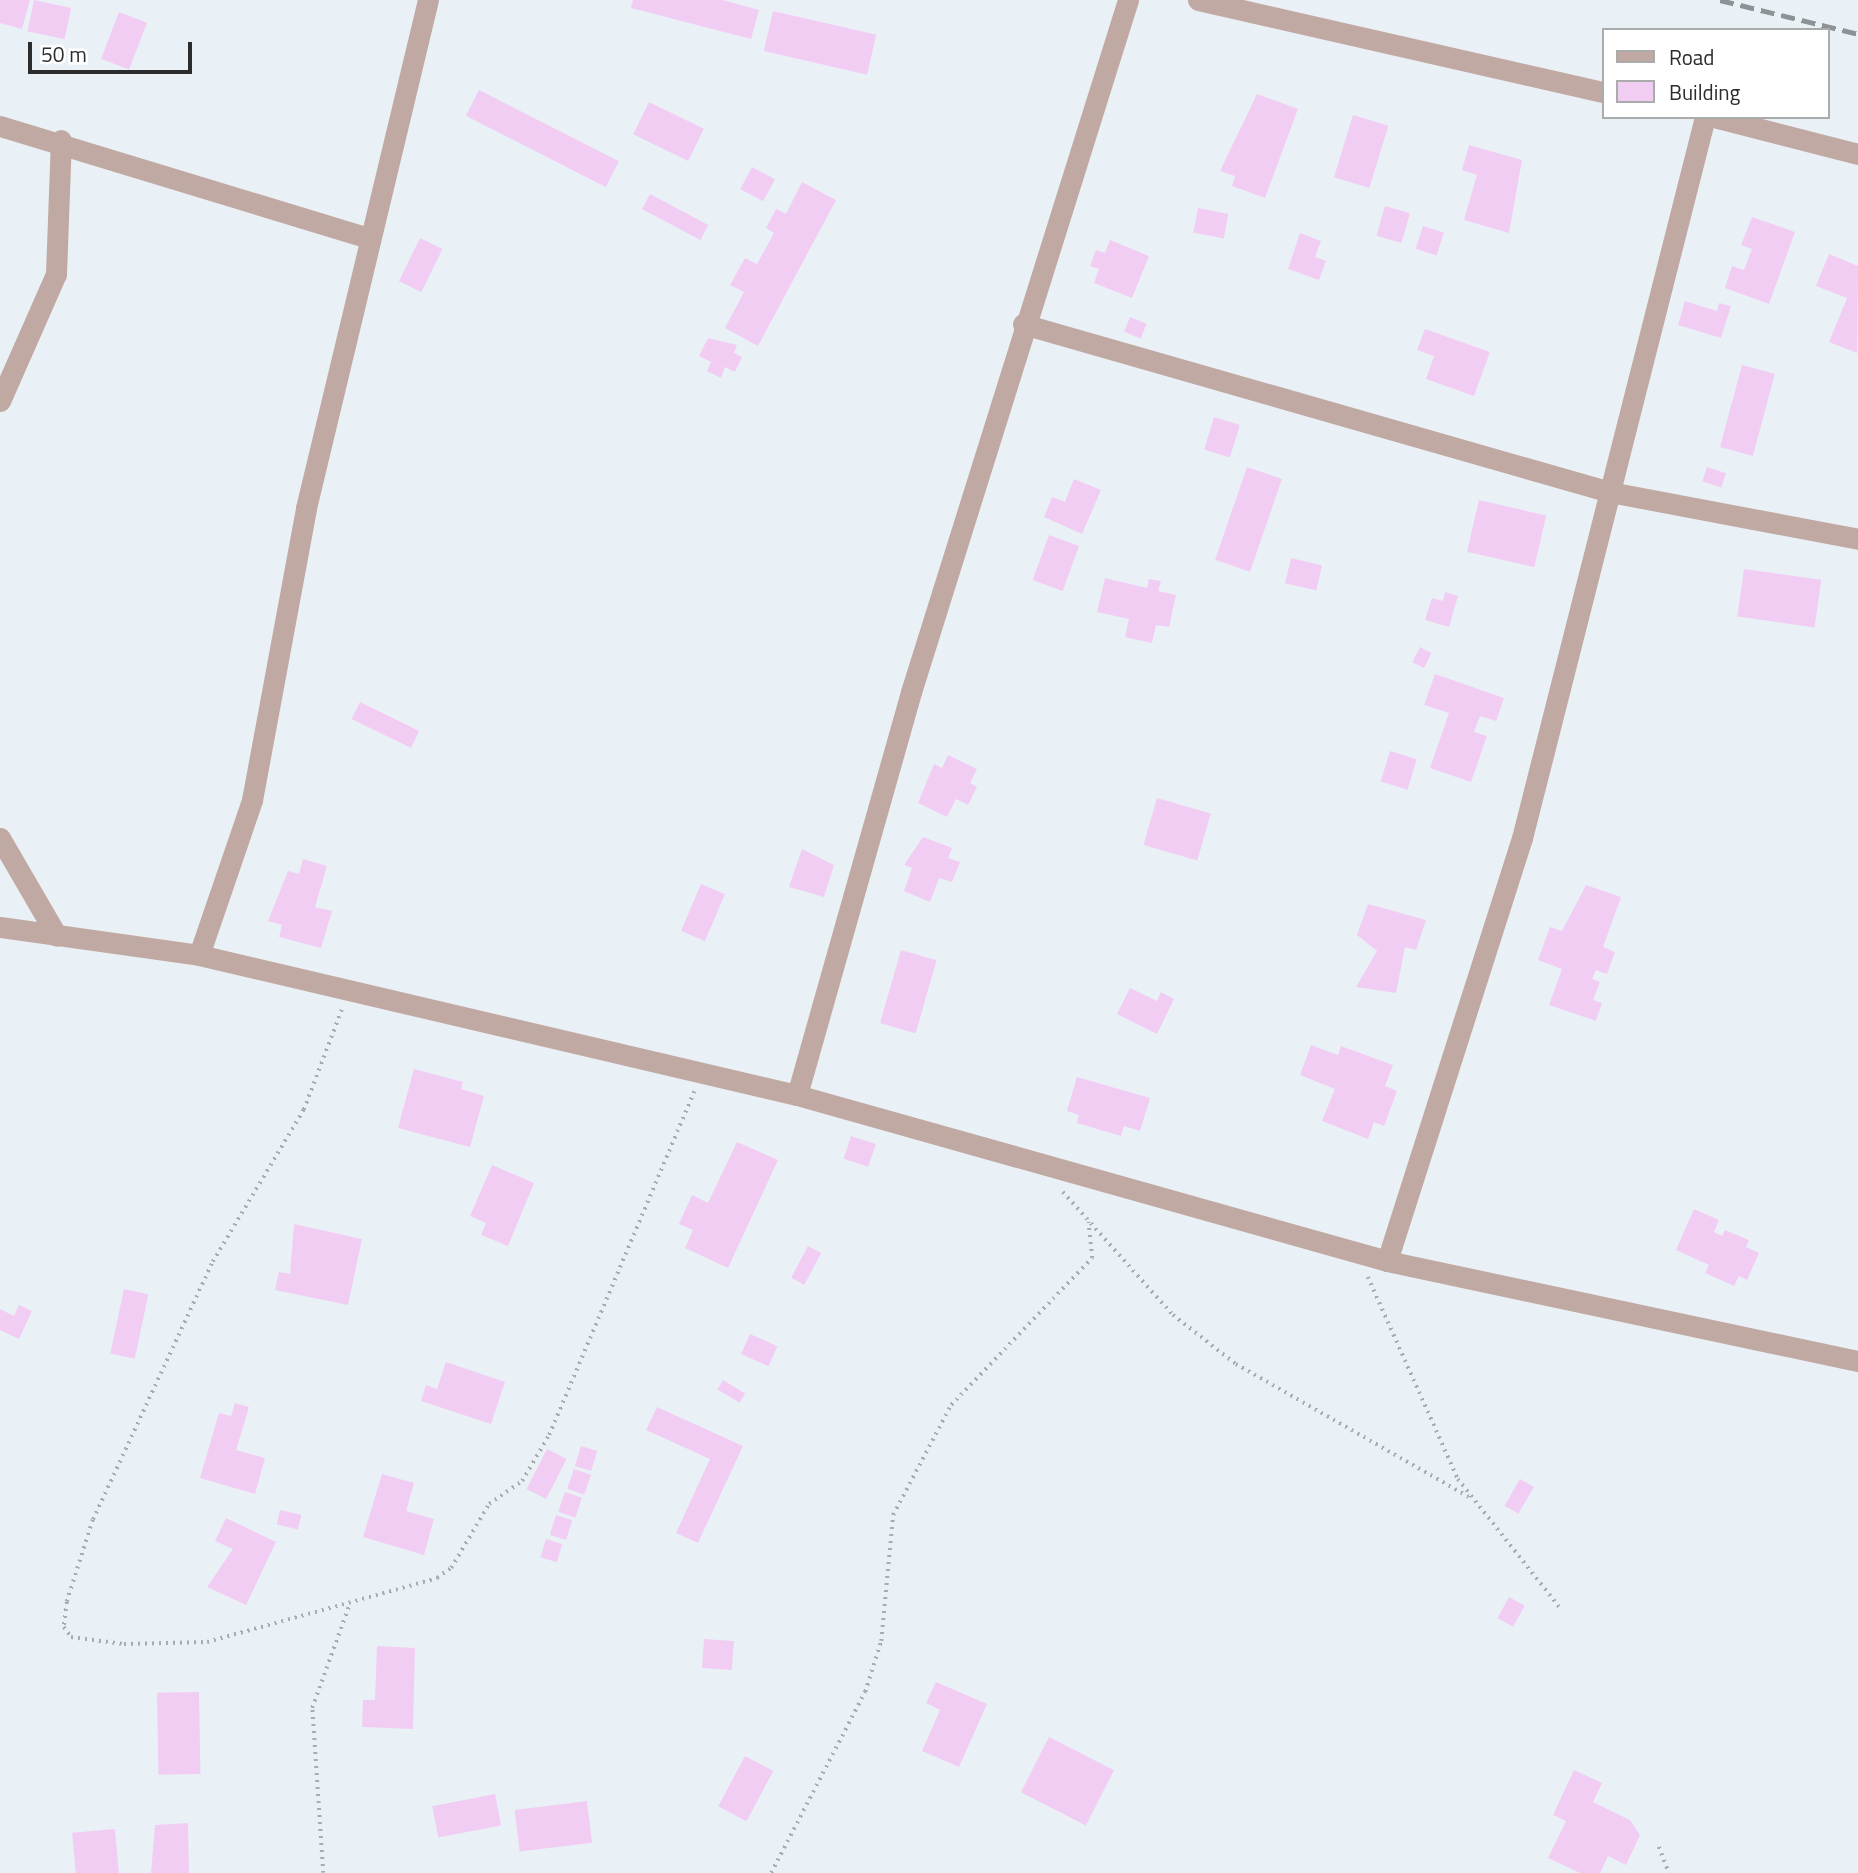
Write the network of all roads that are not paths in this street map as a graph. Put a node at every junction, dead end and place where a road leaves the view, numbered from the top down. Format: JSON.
{"nodes":[{"id":1,"x":428,"y":0,"type":"edge"},
{"id":2,"x":1128,"y":0,"type":"edge"},
{"id":3,"x":1198,"y":0,"type":"edge"},
{"id":4,"x":1602,"y":92,"type":"edge"},
{"id":5,"x":1704,"y":119,"type":"edge"},
{"id":6,"x":1722,"y":119,"type":"edge"},
{"id":7,"x":0,"y":126,"type":"edge"},
{"id":8,"x":61,"y":140,"type":"junction"},
{"id":9,"x":1858,"y":154,"type":"edge"},
{"id":10,"x":369,"y":238,"type":"junction"},
{"id":11,"x":1023,"y":324,"type":"junction"},
{"id":12,"x":0,"y":401,"type":"edge"},
{"id":13,"x":1609,"y":492,"type":"junction"},
{"id":14,"x":1858,"y":539,"type":"edge"},
{"id":15,"x":0,"y":838,"type":"edge"},
{"id":16,"x":0,"y":927,"type":"edge"},
{"id":17,"x":57,"y":936,"type":"junction"},
{"id":18,"x":199,"y":955,"type":"junction"},
{"id":19,"x":797,"y":1095,"type":"junction"},
{"id":20,"x":1387,"y":1261,"type":"junction"},
{"id":21,"x":1858,"y":1361,"type":"edge"}],
"edges":[{"from":1,"to":10,"type":"street"},
{"from":2,"to":11,"type":"street"},
{"from":3,"to":4,"type":"street"},
{"from":5,"to":13,"type":"street"},
{"from":6,"to":9,"type":"street"},
{"from":7,"to":8,"type":"street"},
{"from":8,"to":10,"type":"street"},
{"from":8,"to":12,"type":"street"},
{"from":10,"to":18,"type":"street"},
{"from":11,"to":13,"type":"street"},
{"from":11,"to":19,"type":"street"},
{"from":13,"to":14,"type":"street"},
{"from":13,"to":20,"type":"street"},
{"from":15,"to":17,"type":"street"},
{"from":16,"to":17,"type":"street"},
{"from":17,"to":18,"type":"street"},
{"from":18,"to":19,"type":"street"},
{"from":19,"to":20,"type":"street"},
{"from":20,"to":21,"type":"street"}]}
